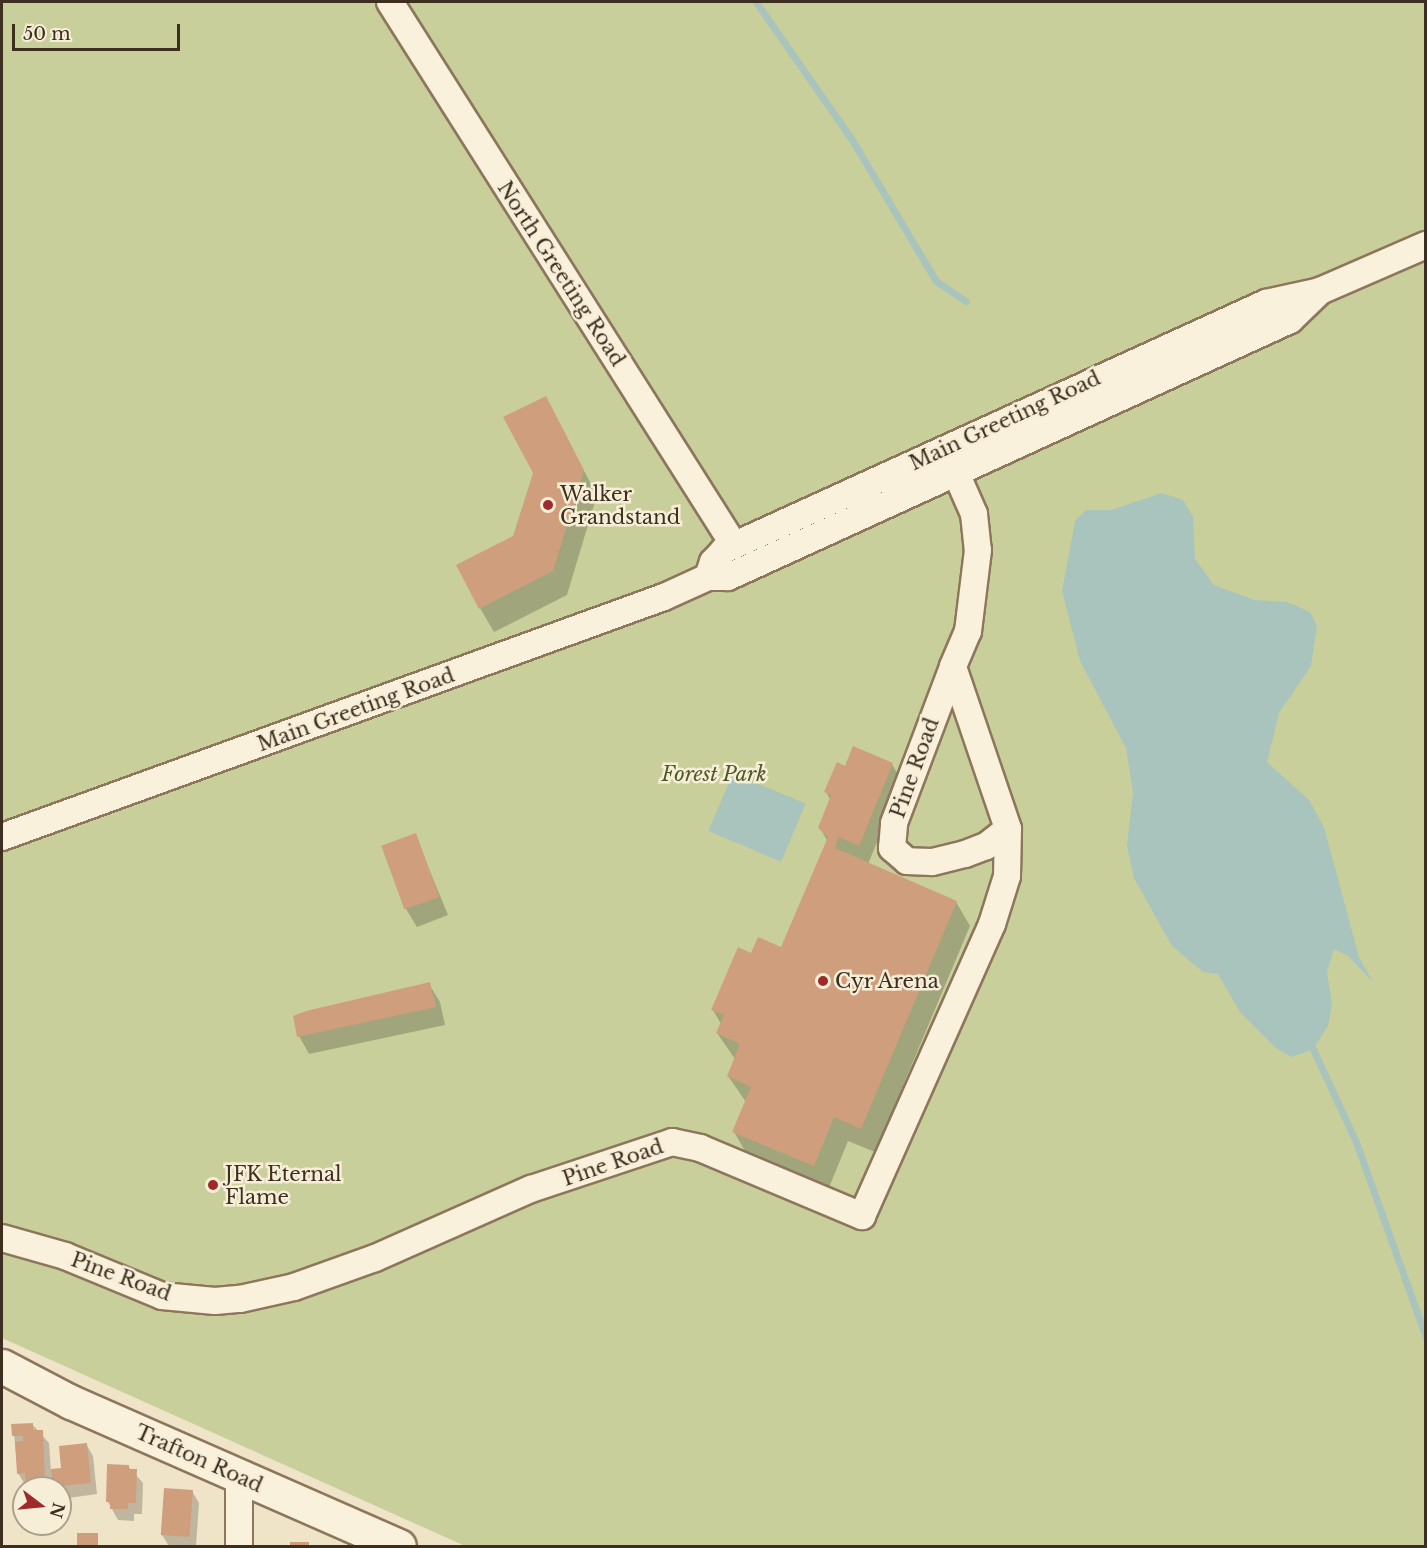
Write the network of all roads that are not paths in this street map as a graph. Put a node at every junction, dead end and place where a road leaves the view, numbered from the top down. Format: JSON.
{"nodes":[{"id":1,"x":390,"y":2,"type":"edge"},
{"id":2,"x":1425,"y":245,"type":"edge"},
{"id":3,"x":950,"y":460,"type":"junction"},
{"id":4,"x":734,"y":545,"type":"junction"},
{"id":5,"x":708,"y":577,"type":"junction"},
{"id":6,"x":953,"y":668,"type":"junction"},
{"id":7,"x":1008,"y":829,"type":"junction"},
{"id":8,"x":2,"y":837,"type":"edge"},
{"id":9,"x":2,"y":1238,"type":"edge"},
{"id":10,"x":2,"y":1366,"type":"edge"},
{"id":11,"x":239,"y":1477,"type":"junction"},
{"id":12,"x":239,"y":1546,"type":"edge"},
{"id":13,"x":399,"y":1546,"type":"edge"}],
"edges":[{"from":1,"to":4,"type":"street","name":"North Greeting Road"},
{"from":2,"to":3,"type":"street","name":"Main Greeting Road"},
{"from":3,"to":4,"type":"street","name":"Main Greeting Road"},
{"from":3,"to":5,"type":"street","name":"Main Greeting Road"},
{"from":3,"to":6,"type":"street","name":"Pine Road"},
{"from":4,"to":5,"type":"street","name":"Main Greeting Road"},
{"from":5,"to":8,"type":"street","name":"Main Greeting Road"},
{"from":6,"to":7,"type":"street","name":"Pine Road"},
{"from":6,"to":7,"type":"street","name":"Pine Road"},
{"from":7,"to":9,"type":"street","name":"Pine Road"},
{"from":10,"to":11,"type":"street","name":"Trafton Road"},
{"from":11,"to":12,"type":"street"},
{"from":11,"to":13,"type":"street","name":"Trafton Road"}]}
